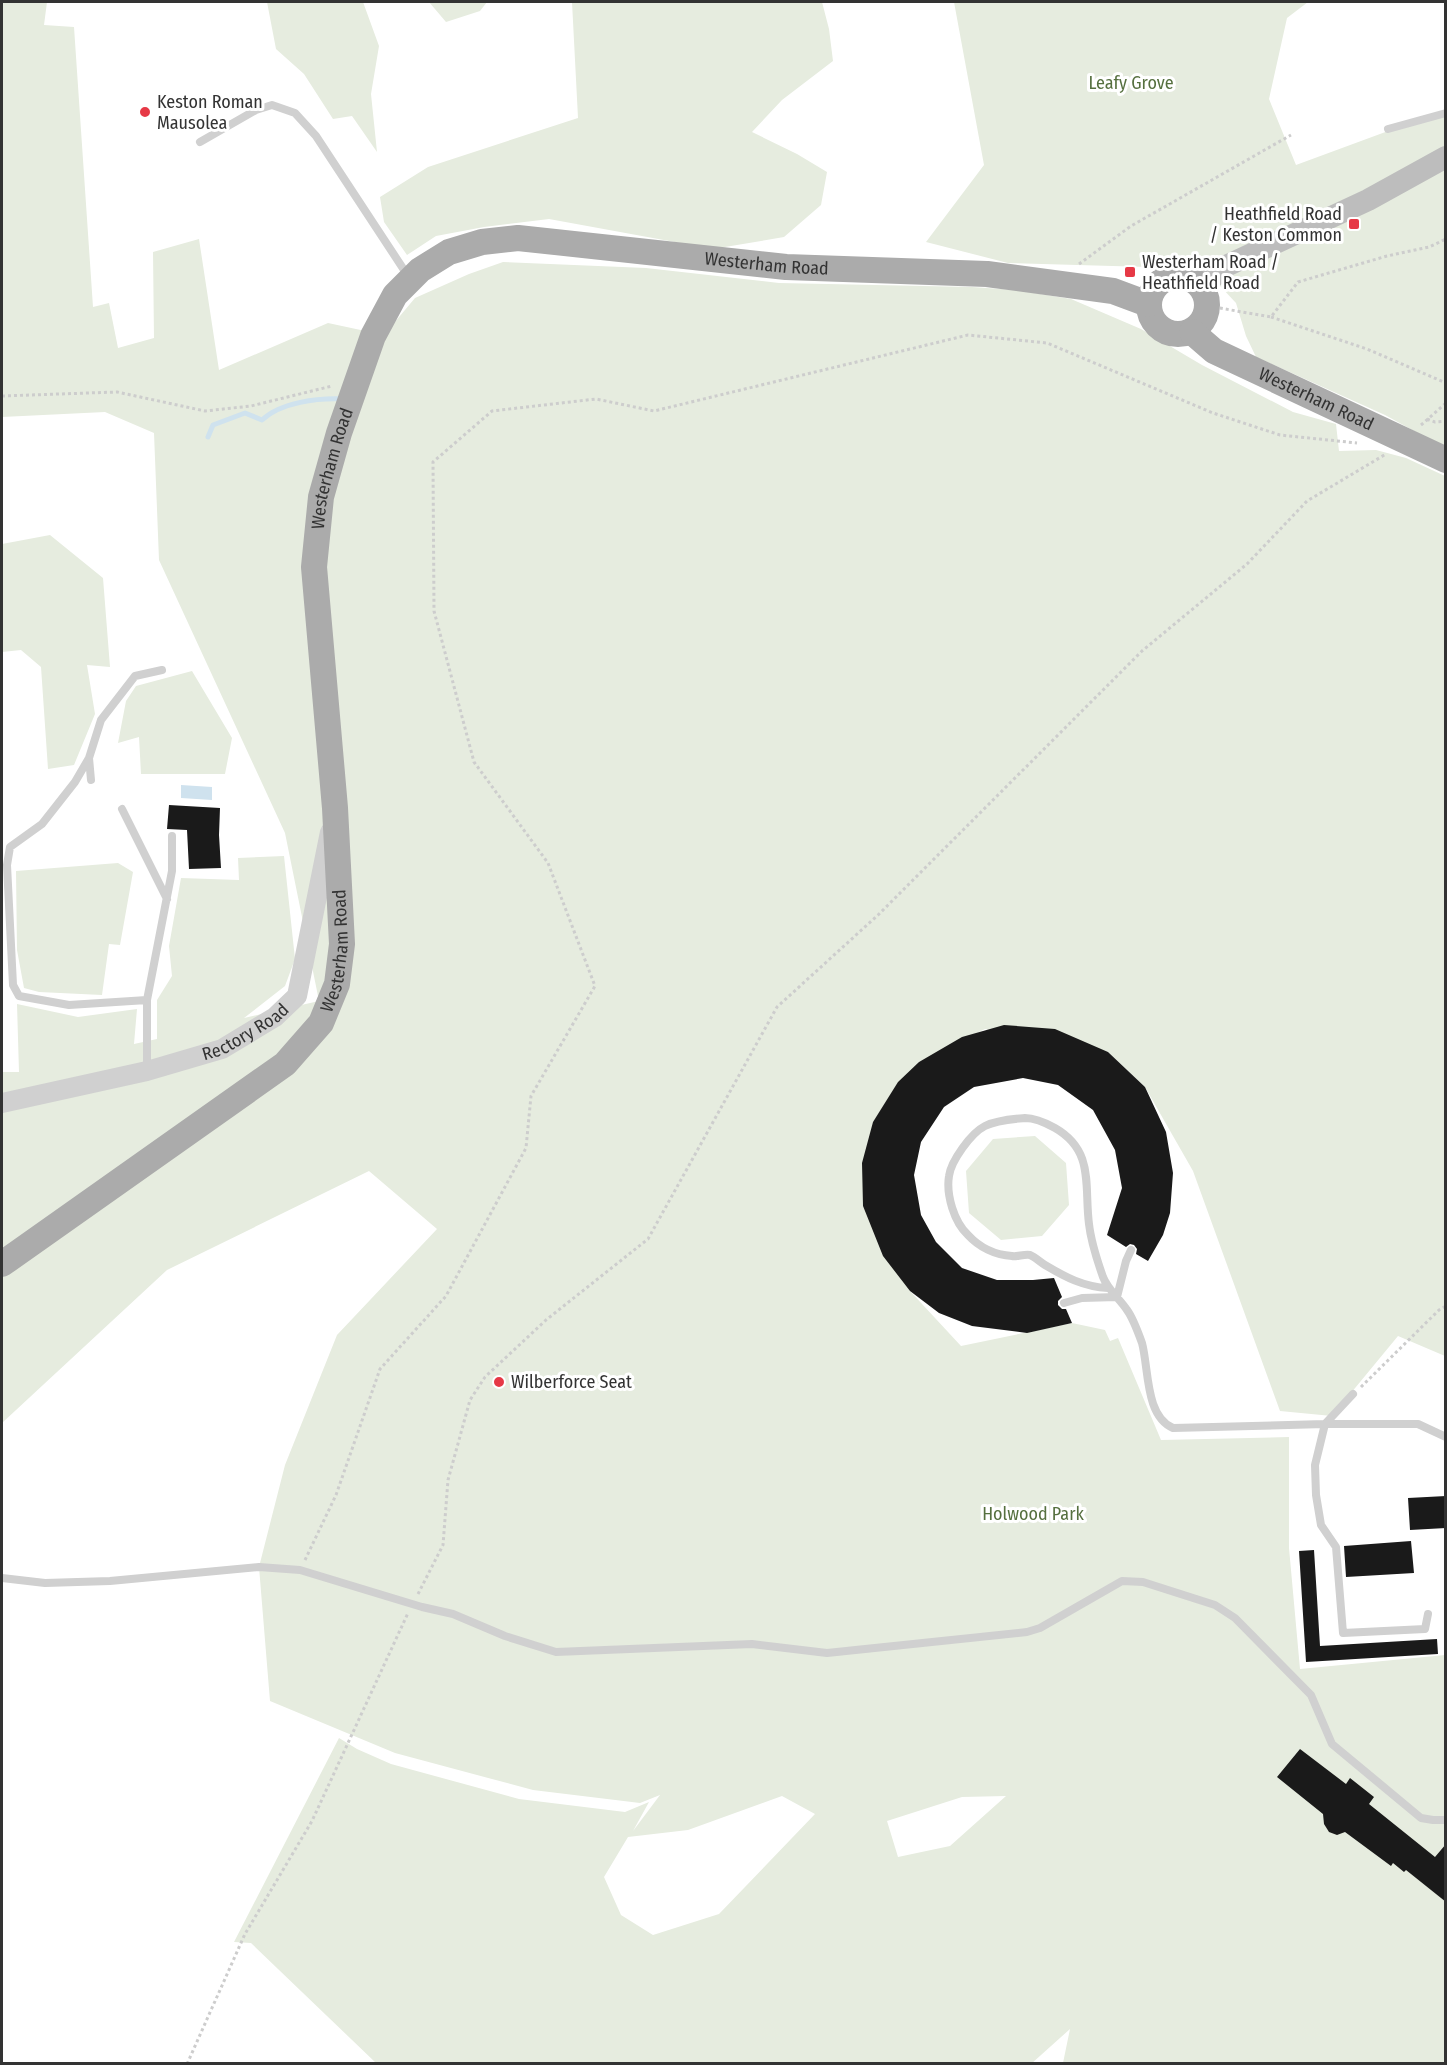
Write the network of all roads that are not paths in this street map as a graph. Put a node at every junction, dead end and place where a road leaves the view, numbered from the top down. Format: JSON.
{"nodes":[{"id":1,"x":1446,"y":113,"type":"edge"},
{"id":2,"x":1388,"y":129,"type":"dead end"},
{"id":3,"x":200,"y":142,"type":"dead end"},
{"id":4,"x":1446,"y":157,"type":"edge"},
{"id":5,"x":411,"y":280,"type":"junction"},
{"id":6,"x":1204,"y":296,"type":"junction"},
{"id":7,"x":1148,"y":304,"type":"junction"},
{"id":8,"x":1192,"y":332,"type":"junction"},
{"id":9,"x":1446,"y":460,"type":"edge"},
{"id":10,"x":162,"y":670,"type":"dead end"},
{"id":11,"x":89,"y":758,"type":"junction"},
{"id":12,"x":91,"y":780,"type":"dead end"},
{"id":13,"x":335,"y":808,"type":"junction"},
{"id":14,"x":122,"y":809,"type":"dead end"},
{"id":15,"x":172,"y":836,"type":"dead end"},
{"id":16,"x":167,"y":899,"type":"junction"},
{"id":17,"x":147,"y":1000,"type":"junction"},
{"id":18,"x":147,"y":1071,"type":"junction"},
{"id":19,"x":2,"y":1103,"type":"edge"},
{"id":20,"x":1131,"y":1251,"type":"dead end"},
{"id":21,"x":2,"y":1264,"type":"edge"},
{"id":22,"x":1108,"y":1288,"type":"junction"},
{"id":23,"x":1117,"y":1297,"type":"junction"},
{"id":24,"x":1064,"y":1303,"type":"dead end"},
{"id":25,"x":1353,"y":1394,"type":"road end"},
{"id":26,"x":1325,"y":1424,"type":"junction"},
{"id":27,"x":1446,"y":1437,"type":"edge"},
{"id":28,"x":2,"y":1578,"type":"edge"},
{"id":29,"x":1428,"y":1614,"type":"dead end"},
{"id":30,"x":1446,"y":1820,"type":"edge"}],
"edges":[{"from":1,"to":2,"type":"lane"},
{"from":3,"to":5,"type":"lane"},
{"from":4,"to":6,"type":"main road"},
{"from":5,"to":7,"type":"main road","name":"Westerham Road"},
{"from":5,"to":13,"type":"main road","name":"Westerham Road"},
{"from":6,"to":7,"type":"main road"},
{"from":6,"to":8,"type":"main road"},
{"from":7,"to":8,"type":"main road"},
{"from":8,"to":9,"type":"main road","name":"Westerham Road"},
{"from":10,"to":11,"type":"lane"},
{"from":11,"to":12,"type":"lane"},
{"from":11,"to":17,"type":"lane"},
{"from":13,"to":18,"type":"street","name":"Rectory Road"},
{"from":13,"to":21,"type":"main road","name":"Westerham Road"},
{"from":14,"to":16,"type":"lane"},
{"from":15,"to":16,"type":"lane"},
{"from":16,"to":17,"type":"lane"},
{"from":17,"to":18,"type":"lane"},
{"from":18,"to":19,"type":"street","name":"Rectory Road"},
{"from":20,"to":23,"type":"lane"},
{"from":22,"to":22,"type":"lane"},
{"from":22,"to":23,"type":"lane"},
{"from":23,"to":24,"type":"lane"},
{"from":23,"to":26,"type":"lane"},
{"from":25,"to":26,"type":"lane"},
{"from":26,"to":27,"type":"lane"},
{"from":26,"to":29,"type":"lane"},
{"from":28,"to":30,"type":"lane"}]}
